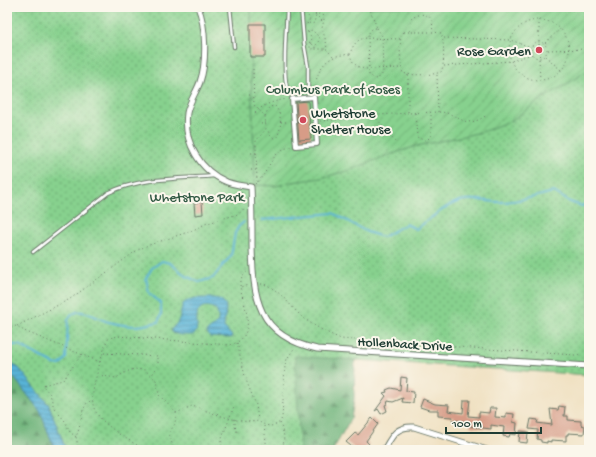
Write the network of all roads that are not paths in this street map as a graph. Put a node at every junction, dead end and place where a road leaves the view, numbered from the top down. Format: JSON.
{"nodes":[{"id":1,"x":198,"y":7,"type":"edge"},
{"id":2,"x":230,"y":7,"type":"edge"},
{"id":3,"x":287,"y":7,"type":"edge"},
{"id":4,"x":301,"y":7,"type":"edge"},
{"id":5,"x":234,"y":47,"type":"dead end"},
{"id":6,"x":296,"y":146,"type":"joint"},
{"id":7,"x":216,"y":176,"type":"junction"},
{"id":8,"x":33,"y":252,"type":"dead end"},
{"id":9,"x":589,"y":366,"type":"edge"},
{"id":10,"x":384,"y":450,"type":"edge"},
{"id":11,"x":487,"y":450,"type":"edge"}],
"edges":[{"from":1,"to":7,"type":"street"},
{"from":2,"to":5,"type":"lane"},
{"from":3,"to":4,"type":"lane"},
{"from":6,"to":6,"type":"street"},
{"from":7,"to":8,"type":"lane"},
{"from":7,"to":9,"type":"street","name":"Hollenback Drive"},
{"from":10,"to":11,"type":"street"}]}
